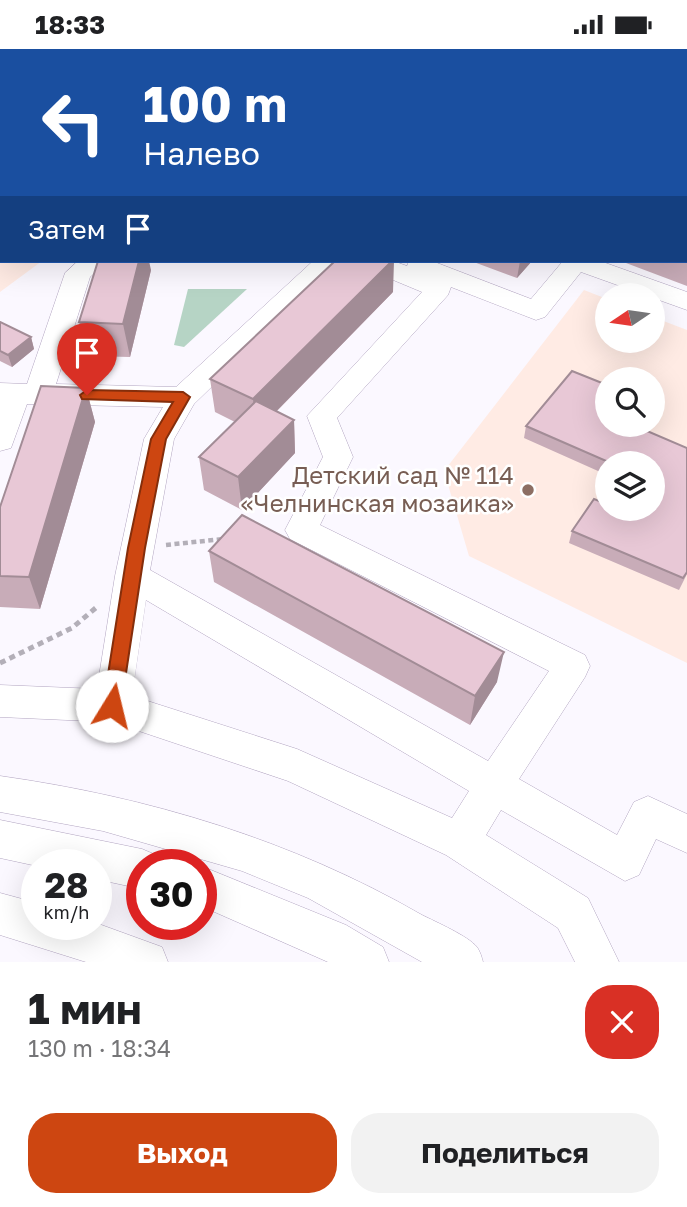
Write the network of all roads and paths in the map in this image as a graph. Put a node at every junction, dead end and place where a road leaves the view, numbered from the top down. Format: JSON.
{"nodes":[{"id":1,"x":92,"y":263,"type":"edge"},
{"id":2,"x":326,"y":263,"type":"edge"},
{"id":3,"x":393,"y":263,"type":"edge"},
{"id":4,"x":574,"y":263,"type":"edge"},
{"id":5,"x":581,"y":263,"type":"edge"},
{"id":6,"x":687,"y":302,"type":"edge"},
{"id":7,"x":18,"y":394,"type":"edge"},
{"id":8,"x":183,"y":397,"type":"junction"},
{"id":9,"x":0,"y":440,"type":"edge"},
{"id":10,"x":232,"y":538,"type":"edge"},
{"id":11,"x":134,"y":562,"type":"junction"},
{"id":12,"x":0,"y":663,"type":"edge"},
{"id":13,"x":0,"y":701,"type":"edge"},
{"id":14,"x":112,"y":706,"type":"junction"},
{"id":15,"x":494,"y":785,"type":"junction"},
{"id":16,"x":0,"y":794,"type":"edge"},
{"id":17,"x":687,"y":834,"type":"edge"},
{"id":18,"x":0,"y":839,"type":"edge"},
{"id":19,"x":460,"y":841,"type":"junction"},
{"id":20,"x":126,"y":866,"type":"edge"},
{"id":21,"x":217,"y":893,"type":"edge"},
{"id":22,"x":0,"y":913,"type":"edge"},
{"id":23,"x":21,"y":919,"type":"edge"},
{"id":24,"x":83,"y":940,"type":"edge"},
{"id":25,"x":147,"y":962,"type":"edge"},
{"id":26,"x":368,"y":962,"type":"edge"},
{"id":27,"x":462,"y":962,"type":"edge"},
{"id":28,"x":598,"y":962,"type":"edge"}],
"edges":[{"from":1,"to":7,"type":"street"},
{"from":2,"to":8,"type":"street"},
{"from":3,"to":4,"type":"street"},
{"from":3,"to":15,"type":"street"},
{"from":5,"to":6,"type":"street"},
{"from":7,"to":8,"type":"street"},
{"from":7,"to":9,"type":"street"},
{"from":8,"to":11,"type":"street"},
{"from":10,"to":11,"type":"path"},
{"from":11,"to":12,"type":"path"},
{"from":11,"to":14,"type":"street"},
{"from":11,"to":15,"type":"street"},
{"from":13,"to":14,"type":"street"},
{"from":14,"to":19,"type":"street"},
{"from":15,"to":17,"type":"street"},
{"from":15,"to":19,"type":"street"},
{"from":16,"to":27,"type":"street"},
{"from":18,"to":20,"type":"street"},
{"from":19,"to":28,"type":"street"},
{"from":21,"to":26,"type":"street"},
{"from":22,"to":23,"type":"street"},
{"from":24,"to":25,"type":"street"}]}
